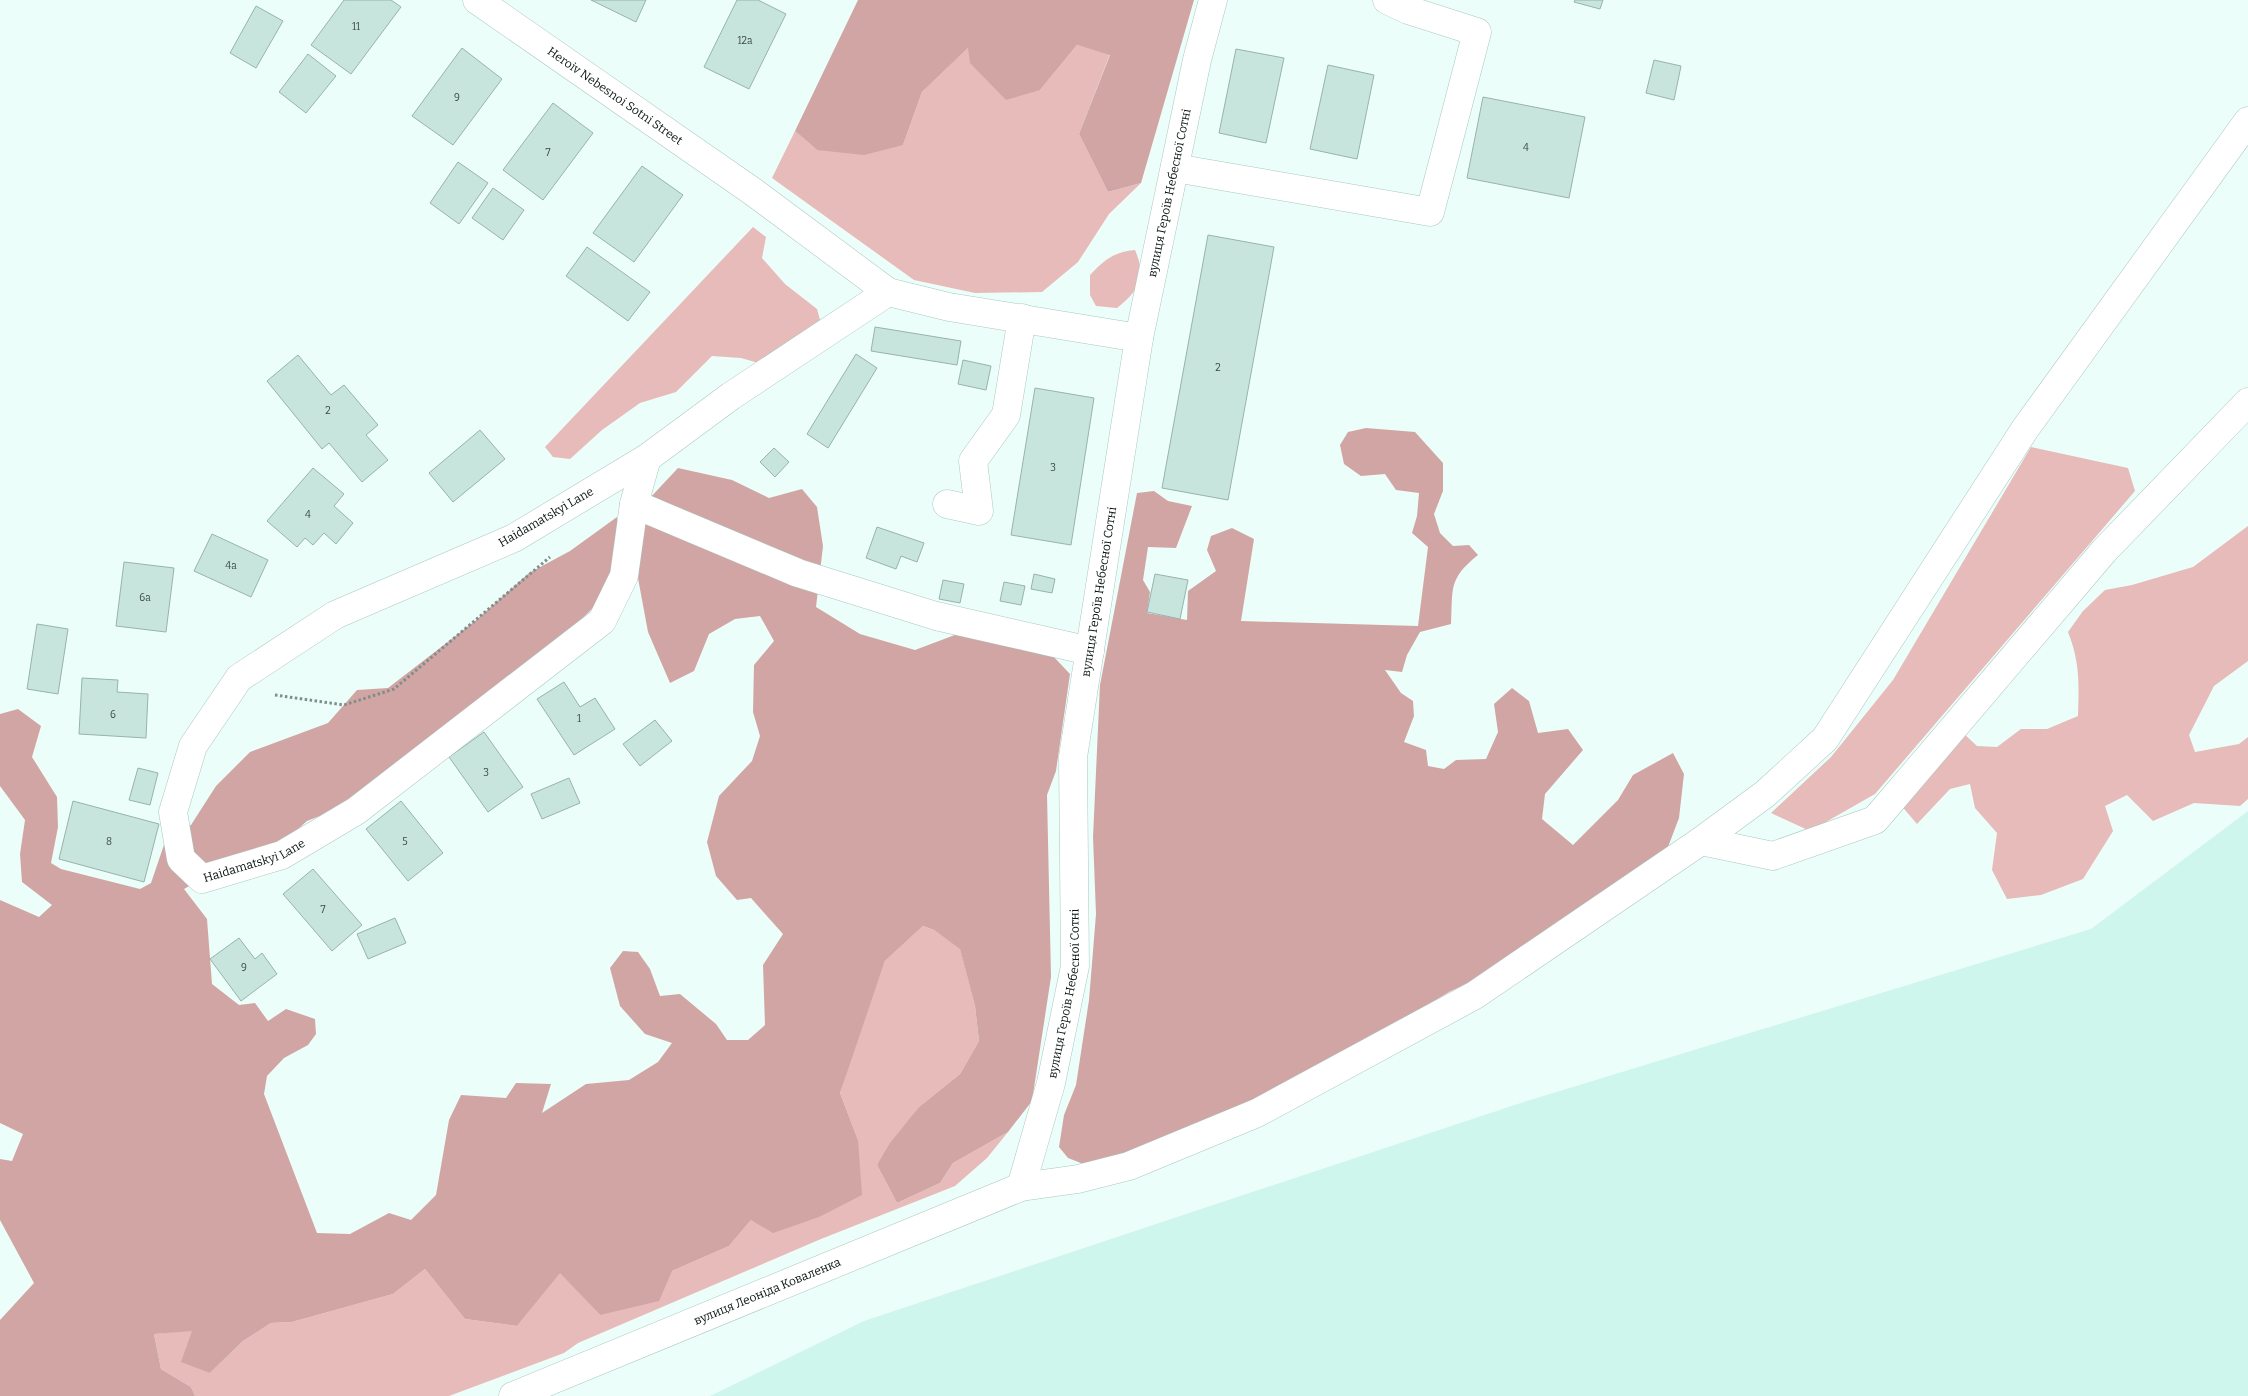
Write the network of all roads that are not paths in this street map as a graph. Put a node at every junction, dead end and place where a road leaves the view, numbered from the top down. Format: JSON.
{"nodes":[{"id":1,"x":477,"y":0,"type":"edge"},
{"id":2,"x":1213,"y":0,"type":"edge"},
{"id":3,"x":1387,"y":0,"type":"edge"},
{"id":4,"x":2248,"y":121,"type":"edge"},
{"id":5,"x":1175,"y":168,"type":"junction"},
{"id":6,"x":888,"y":292,"type":"junction"},
{"id":7,"x":1022,"y":318,"type":"junction"},
{"id":8,"x":1140,"y":338,"type":"junction"},
{"id":9,"x":2248,"y":402,"type":"edge"},
{"id":10,"x":646,"y":458,"type":"junction"},
{"id":11,"x":634,"y":504,"type":"junction"},
{"id":12,"x":947,"y":504,"type":"dead end"},
{"id":13,"x":1090,"y":651,"type":"junction"},
{"id":14,"x":1701,"y":841,"type":"junction"},
{"id":15,"x":1021,"y":1186,"type":"junction"},
{"id":16,"x":513,"y":1396,"type":"edge"}],
"edges":[{"from":1,"to":6,"type":"street","name":"Heroiv Nebesnoi Sotni Street"},
{"from":2,"to":5,"type":"street","name":"вулиця Героїв Небесної Сотні"},
{"from":3,"to":5,"type":"street"},
{"from":4,"to":14,"type":"street","name":"вулиця Леоніда Коваленка"},
{"from":5,"to":8,"type":"street","name":"вулиця Героїв Небесної Сотні"},
{"from":6,"to":7,"type":"street"},
{"from":6,"to":10,"type":"street","name":"Haidamatskyi Lane"},
{"from":7,"to":8,"type":"street"},
{"from":7,"to":12,"type":"street"},
{"from":8,"to":13,"type":"street","name":"вулиця Героїв Небесної Сотні"},
{"from":9,"to":14,"type":"street"},
{"from":10,"to":11,"type":"street","name":"Haidamatskyi Lane"},
{"from":10,"to":11,"type":"street","name":"Haidamatskyi Lane"},
{"from":11,"to":13,"type":"street"},
{"from":13,"to":15,"type":"street","name":"вулиця Героїв Небесної Сотні"},
{"from":14,"to":15,"type":"street","name":"вулиця Леоніда Коваленка"},
{"from":15,"to":16,"type":"street","name":"вулиця Леоніда Коваленка"}]}
